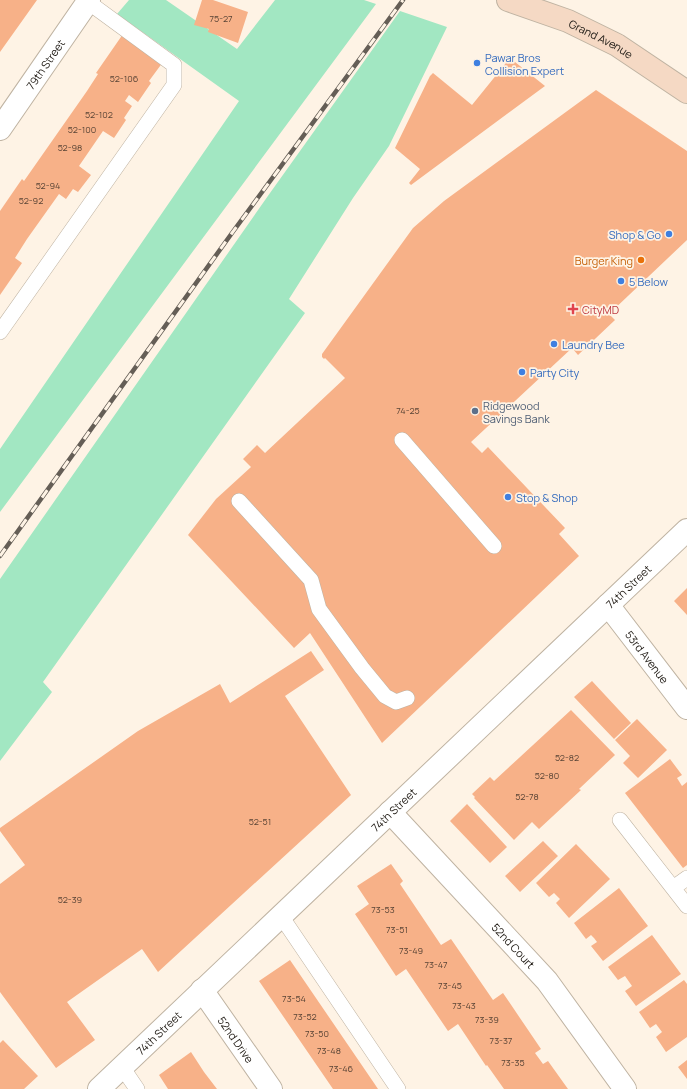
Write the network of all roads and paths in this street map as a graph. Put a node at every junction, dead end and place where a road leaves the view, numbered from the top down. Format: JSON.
{"nodes":[{"id":1,"x":508,"y":0,"type":"edge"},
{"id":2,"x":88,"y":1,"type":"edge"},
{"id":3,"x":687,"y":92,"type":"edge"},
{"id":4,"x":0,"y":129,"type":"edge"},
{"id":5,"x":0,"y":332,"type":"edge"},
{"id":6,"x":402,"y":440,"type":"dead end"},
{"id":7,"x":239,"y":501,"type":"dead end"},
{"id":8,"x":687,"y":530,"type":"edge"},
{"id":9,"x":494,"y":546,"type":"dead end"},
{"id":10,"x":608,"y":605,"type":"junction"},
{"id":11,"x":408,"y":698,"type":"dead end"},
{"id":12,"x":687,"y":708,"type":"edge"},
{"id":13,"x":390,"y":812,"type":"junction"},
{"id":14,"x":620,"y":820,"type":"dead end"},
{"id":15,"x":687,"y":878,"type":"edge"},
{"id":16,"x":673,"y":888,"type":"junction"},
{"id":17,"x":687,"y":906,"type":"edge"},
{"id":18,"x":281,"y":916,"type":"junction"},
{"id":19,"x":202,"y":990,"type":"junction"},
{"id":20,"x":122,"y":1067,"type":"junction"},
{"id":21,"x":99,"y":1089,"type":"edge"},
{"id":22,"x":137,"y":1089,"type":"edge"},
{"id":23,"x":271,"y":1089,"type":"edge"},
{"id":24,"x":398,"y":1089,"type":"edge"},
{"id":25,"x":625,"y":1089,"type":"edge"}],
"edges":[{"from":1,"to":3,"type":"main road","name":"Grand Avenue"},
{"from":2,"to":4,"type":"street","name":"79th Street"},
{"from":2,"to":5,"type":"lane"},
{"from":6,"to":9,"type":"lane"},
{"from":7,"to":11,"type":"lane"},
{"from":8,"to":10,"type":"street","name":"74th Street"},
{"from":10,"to":12,"type":"street","name":"53rd Avenue"},
{"from":10,"to":13,"type":"street","name":"74th Street"},
{"from":13,"to":18,"type":"street","name":"74th Street"},
{"from":13,"to":25,"type":"street","name":"52nd Court"},
{"from":14,"to":16,"type":"lane"},
{"from":15,"to":16,"type":"lane"},
{"from":16,"to":17,"type":"lane"},
{"from":18,"to":19,"type":"street","name":"74th Street"},
{"from":18,"to":24,"type":"lane"},
{"from":19,"to":20,"type":"street","name":"74th Street"},
{"from":19,"to":23,"type":"street","name":"52nd Drive"},
{"from":20,"to":21,"type":"street","name":"74th Street"},
{"from":20,"to":22,"type":"lane"}]}
